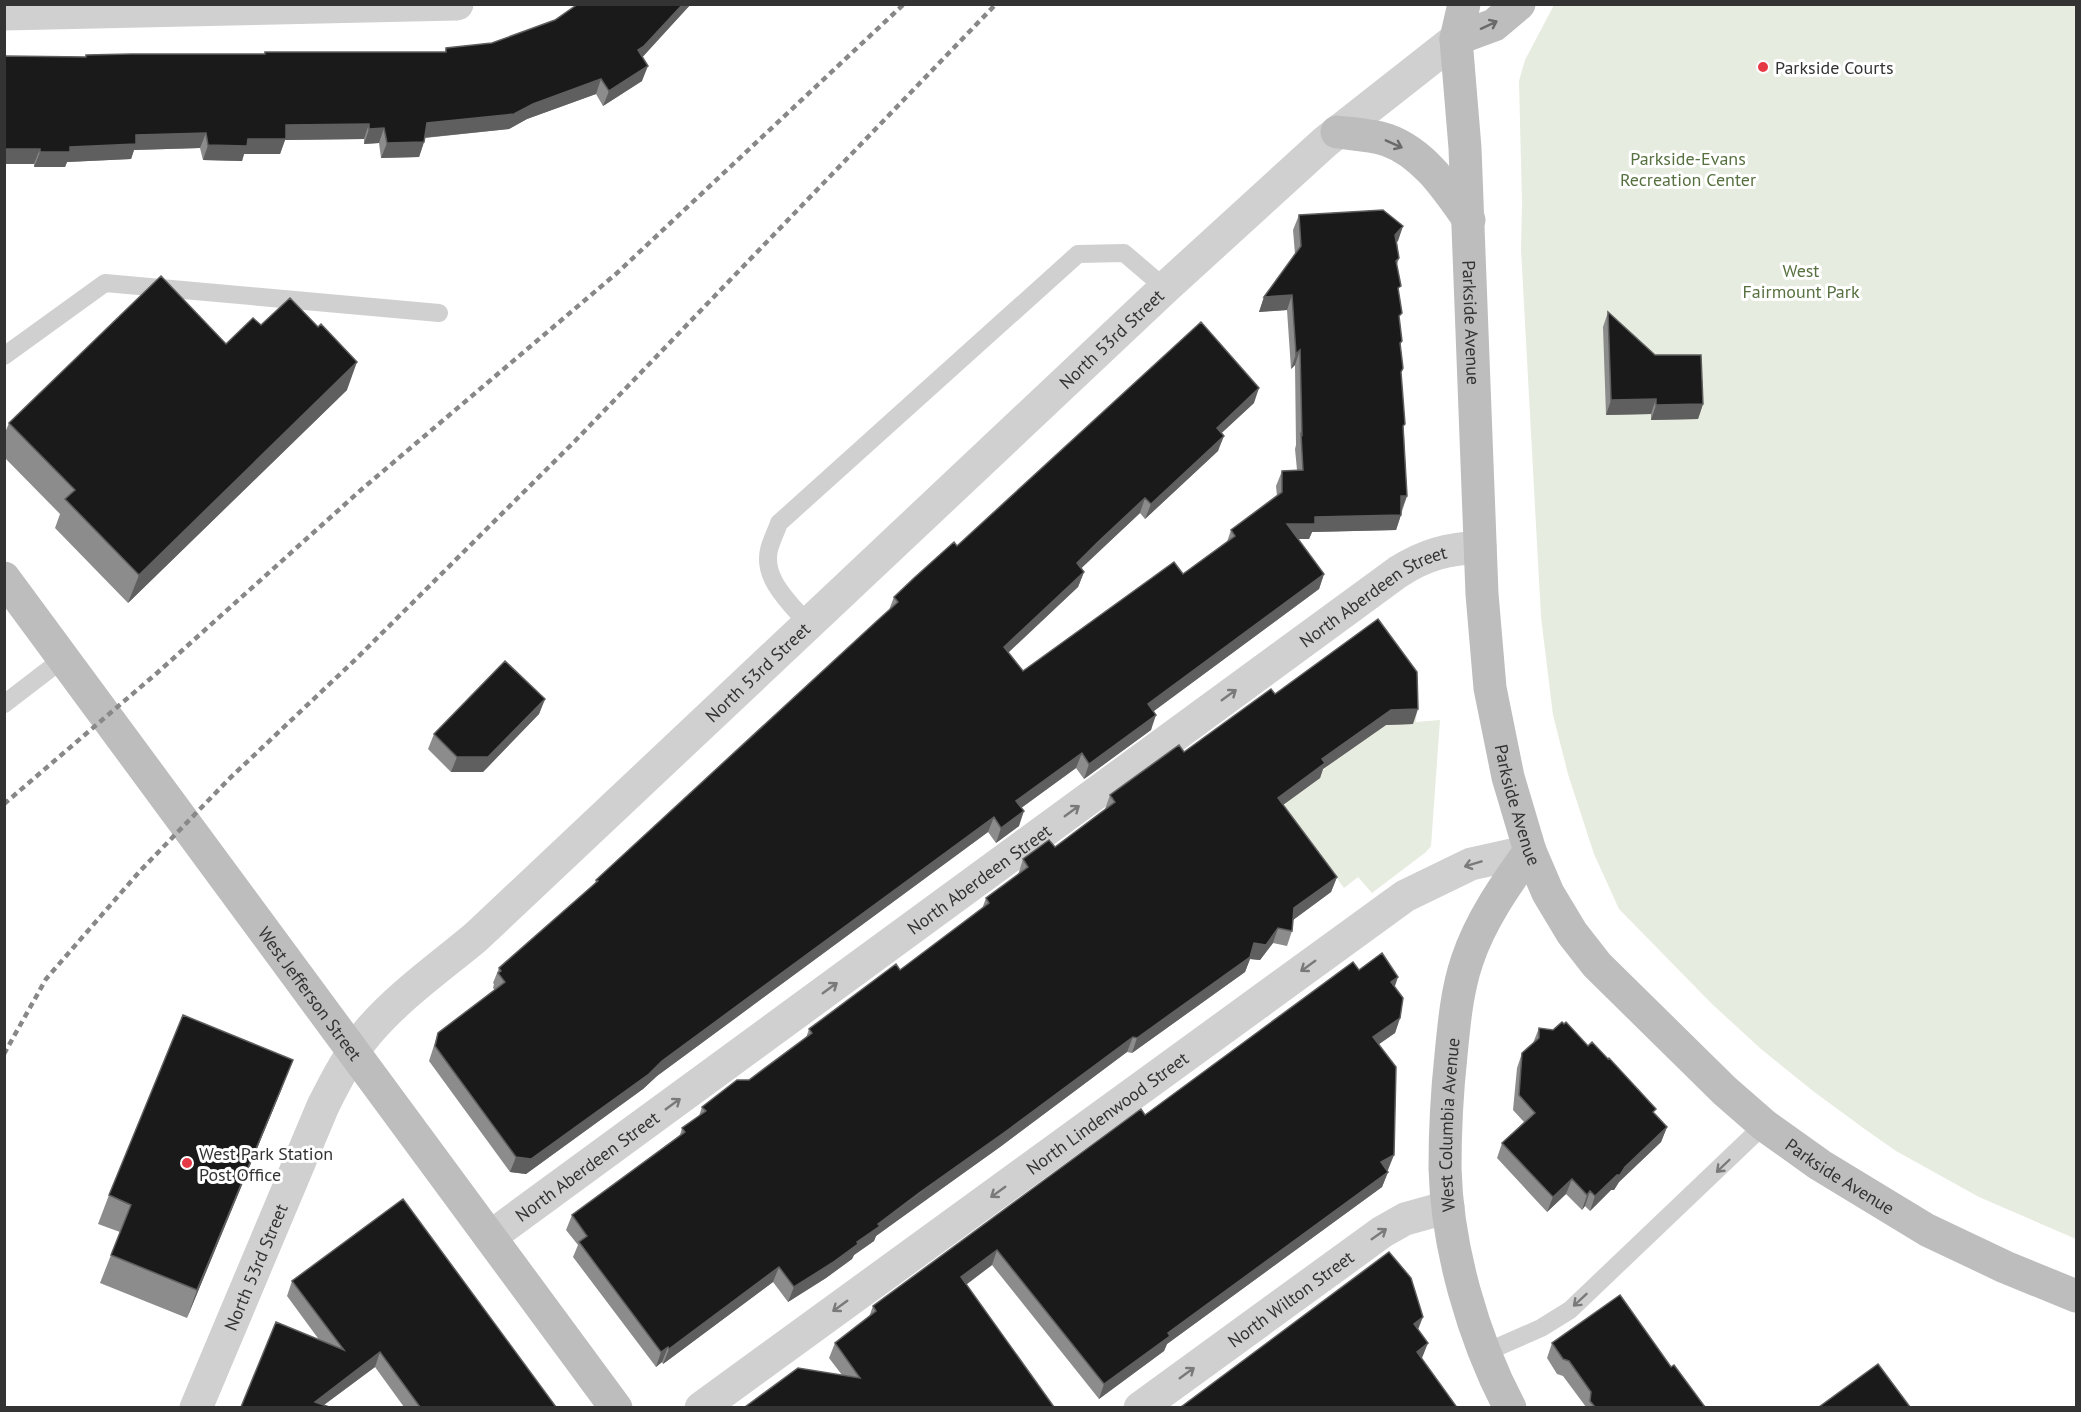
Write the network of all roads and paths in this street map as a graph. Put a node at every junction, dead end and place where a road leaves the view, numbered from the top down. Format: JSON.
{"nodes":[{"id":1,"x":457,"y":4,"type":"edge"},
{"id":2,"x":1464,"y":4,"type":"edge"},
{"id":3,"x":1519,"y":4,"type":"edge"},
{"id":4,"x":4,"y":14,"type":"edge"},
{"id":5,"x":1456,"y":39,"type":"junction"},
{"id":6,"x":1337,"y":132,"type":"junction"},
{"id":7,"x":1469,"y":220,"type":"junction"},
{"id":8,"x":1165,"y":288,"type":"junction"},
{"id":9,"x":439,"y":313,"type":"dead end"},
{"id":10,"x":4,"y":356,"type":"edge"},
{"id":11,"x":1480,"y":547,"type":"junction"},
{"id":12,"x":4,"y":578,"type":"edge"},
{"id":13,"x":808,"y":624,"type":"junction"},
{"id":14,"x":64,"y":658,"type":"junction"},
{"id":15,"x":4,"y":704,"type":"edge"},
{"id":16,"x":1530,"y":851,"type":"junction"},
{"id":17,"x":354,"y":1052,"type":"junction"},
{"id":18,"x":1764,"y":1125,"type":"junction"},
{"id":19,"x":1448,"y":1207,"type":"junction"},
{"id":20,"x":490,"y":1238,"type":"junction"},
{"id":21,"x":2076,"y":1296,"type":"edge"},
{"id":22,"x":1484,"y":1353,"type":"junction"},
{"id":23,"x":196,"y":1407,"type":"edge"},
{"id":24,"x":616,"y":1407,"type":"edge"},
{"id":25,"x":701,"y":1407,"type":"edge"},
{"id":26,"x":1140,"y":1407,"type":"edge"},
{"id":27,"x":1510,"y":1407,"type":"edge"}],
"edges":[{"from":1,"to":4,"type":"street"},
{"from":2,"to":5,"type":"street","name":"Parkside Avenue"},
{"from":5,"to":3,"type":"street","one_way":true},
{"from":5,"to":6,"type":"street","name":"North 53rd Street"},
{"from":5,"to":7,"type":"street","name":"Parkside Avenue"},
{"from":6,"to":7,"type":"street","one_way":true},
{"from":6,"to":8,"type":"street","name":"North 53rd Street"},
{"from":7,"to":11,"type":"street","name":"Parkside Avenue"},
{"from":8,"to":13,"type":"street","name":"North 53rd Street"},
{"from":8,"to":13,"type":"lane"},
{"from":9,"to":10,"type":"lane"},
{"from":11,"to":16,"type":"street","name":"Parkside Avenue"},
{"from":20,"to":11,"type":"street","name":"North Aberdeen Street","one_way":true},
{"from":12,"to":14,"type":"street","name":"West Jefferson Street"},
{"from":13,"to":17,"type":"street","name":"North 53rd Street"},
{"from":14,"to":15,"type":"lane"},
{"from":14,"to":17,"type":"street","name":"West Jefferson Street"},
{"from":16,"to":18,"type":"street","name":"Parkside Avenue"},
{"from":16,"to":19,"type":"street","name":"West Columbia Avenue"},
{"from":16,"to":25,"type":"street","name":"North Lindenwood Street","one_way":true},
{"from":17,"to":20,"type":"street","name":"West Jefferson Street"},
{"from":17,"to":23,"type":"street","name":"North 53rd Street"},
{"from":18,"to":21,"type":"street","name":"Parkside Avenue"},
{"from":18,"to":22,"type":"lane","one_way":true},
{"from":19,"to":22,"type":"street","name":"West Columbia Avenue"},
{"from":26,"to":19,"type":"street","name":"North Wilton Street","one_way":true},
{"from":20,"to":24,"type":"street","name":"West Jefferson Street"},
{"from":22,"to":27,"type":"street","name":"West Columbia Avenue"}]}
